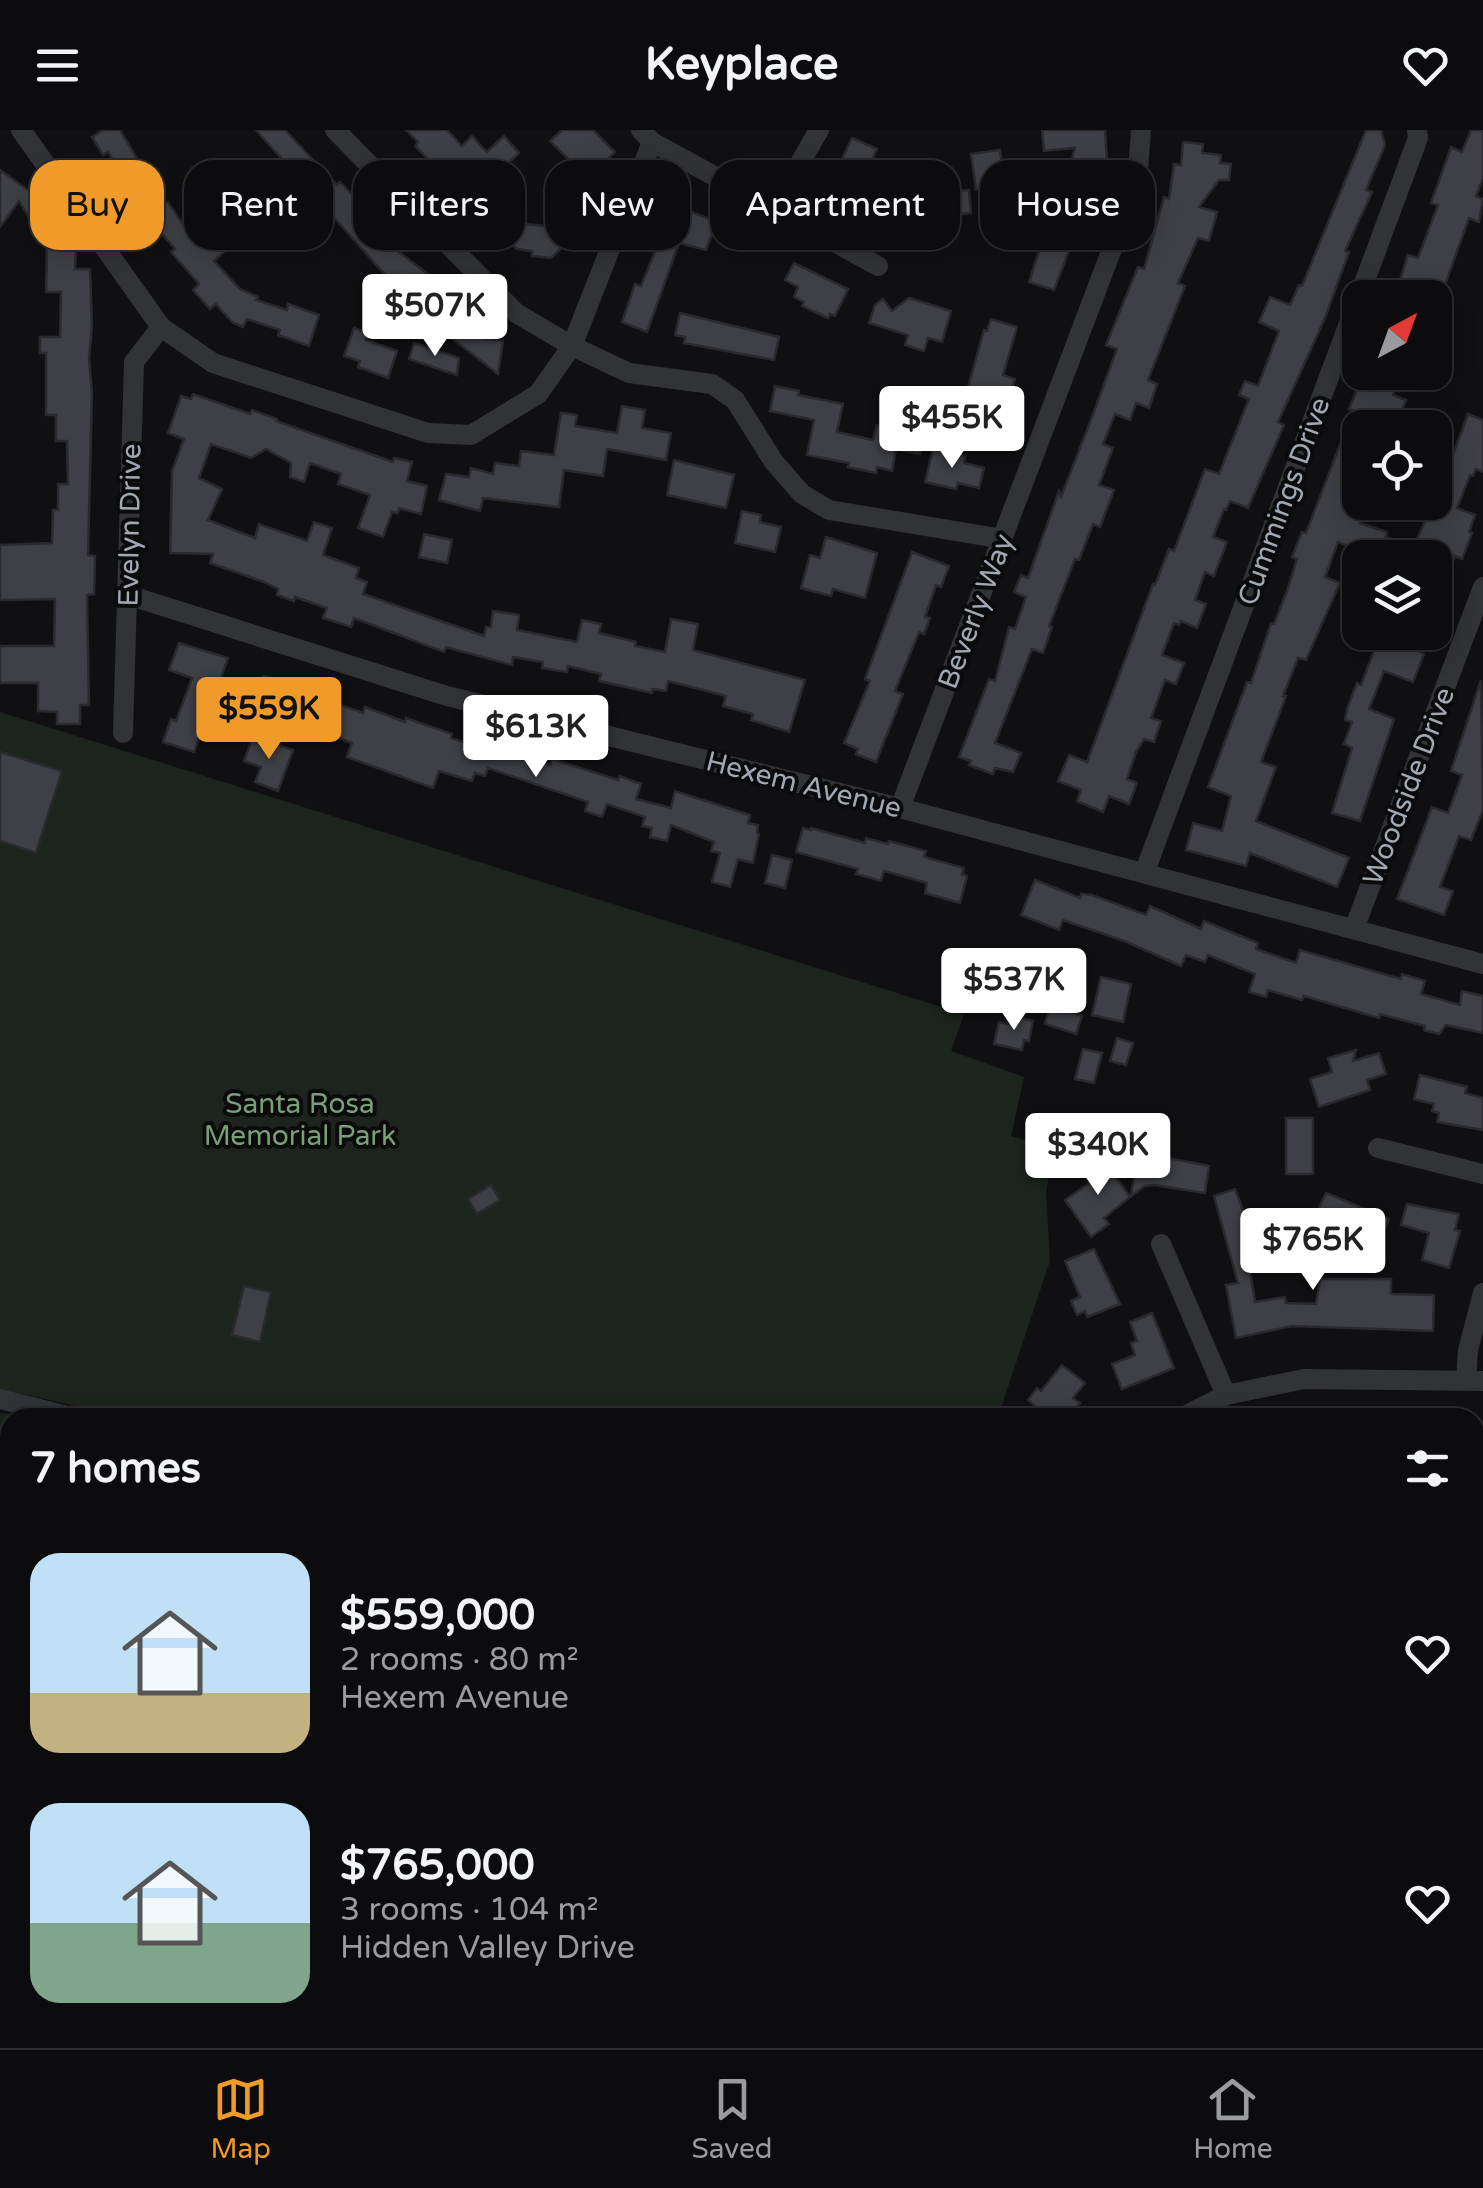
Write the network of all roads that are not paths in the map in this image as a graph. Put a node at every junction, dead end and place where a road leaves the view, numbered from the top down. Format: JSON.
{"nodes":[{"id":1,"x":21,"y":130,"type":"edge"},
{"id":2,"x":335,"y":130,"type":"edge"},
{"id":3,"x":820,"y":130,"type":"edge"},
{"id":4,"x":1141,"y":130,"type":"edge"},
{"id":5,"x":1416,"y":130,"type":"edge"},
{"id":6,"x":646,"y":136,"type":"edge"},
{"id":7,"x":802,"y":160,"type":"edge"},
{"id":8,"x":710,"y":173,"type":"edge"},
{"id":9,"x":848,"y":250,"type":"edge"},
{"id":10,"x":878,"y":266,"type":"dead end"},
{"id":11,"x":161,"y":327,"type":"junction"},
{"id":12,"x":572,"y":346,"type":"junction"},
{"id":13,"x":1002,"y":539,"type":"junction"},
{"id":14,"x":1483,"y":587,"type":"edge"},
{"id":15,"x":128,"y":595,"type":"junction"},
{"id":16,"x":123,"y":733,"type":"dead end"},
{"id":17,"x":900,"y":808,"type":"junction"},
{"id":18,"x":1145,"y":872,"type":"junction"},
{"id":19,"x":1354,"y":930,"type":"junction"},
{"id":20,"x":1483,"y":964,"type":"edge"},
{"id":21,"x":1378,"y":1148,"type":"dead end"},
{"id":22,"x":1483,"y":1174,"type":"edge"},
{"id":23,"x":1161,"y":1244,"type":"dead end"},
{"id":24,"x":1483,"y":1292,"type":"edge"},
{"id":25,"x":1475,"y":1380,"type":"edge"},
{"id":26,"x":1226,"y":1395,"type":"junction"},
{"id":27,"x":0,"y":1398,"type":"edge"},
{"id":28,"x":38,"y":1408,"type":"edge"},
{"id":29,"x":1201,"y":1408,"type":"edge"}],
"edges":[{"from":1,"to":11,"type":"street"},
{"from":2,"to":12,"type":"street"},
{"from":3,"to":7,"type":"street"},
{"from":4,"to":13,"type":"street","name":"Beverly Way"},
{"from":5,"to":18,"type":"street","name":"Cummings Drive"},
{"from":6,"to":8,"type":"street"},
{"from":6,"to":12,"type":"street"},
{"from":9,"to":10,"type":"street"},
{"from":11,"to":12,"type":"street"},
{"from":11,"to":15,"type":"street","name":"Evelyn Drive"},
{"from":12,"to":13,"type":"street"},
{"from":13,"to":17,"type":"street","name":"Beverly Way"},
{"from":14,"to":19,"type":"street","name":"Woodside Drive"},
{"from":15,"to":16,"type":"street","name":"Evelyn Drive"},
{"from":15,"to":17,"type":"street","name":"Hexem Avenue"},
{"from":17,"to":18,"type":"street","name":"Hexem Avenue"},
{"from":18,"to":19,"type":"street","name":"Hexem Avenue"},
{"from":19,"to":20,"type":"street","name":"Hexem Avenue"},
{"from":21,"to":22,"type":"street"},
{"from":23,"to":26,"type":"street"},
{"from":24,"to":25,"type":"street"},
{"from":25,"to":26,"type":"street"},
{"from":26,"to":29,"type":"street"},
{"from":27,"to":28,"type":"street"}]}
